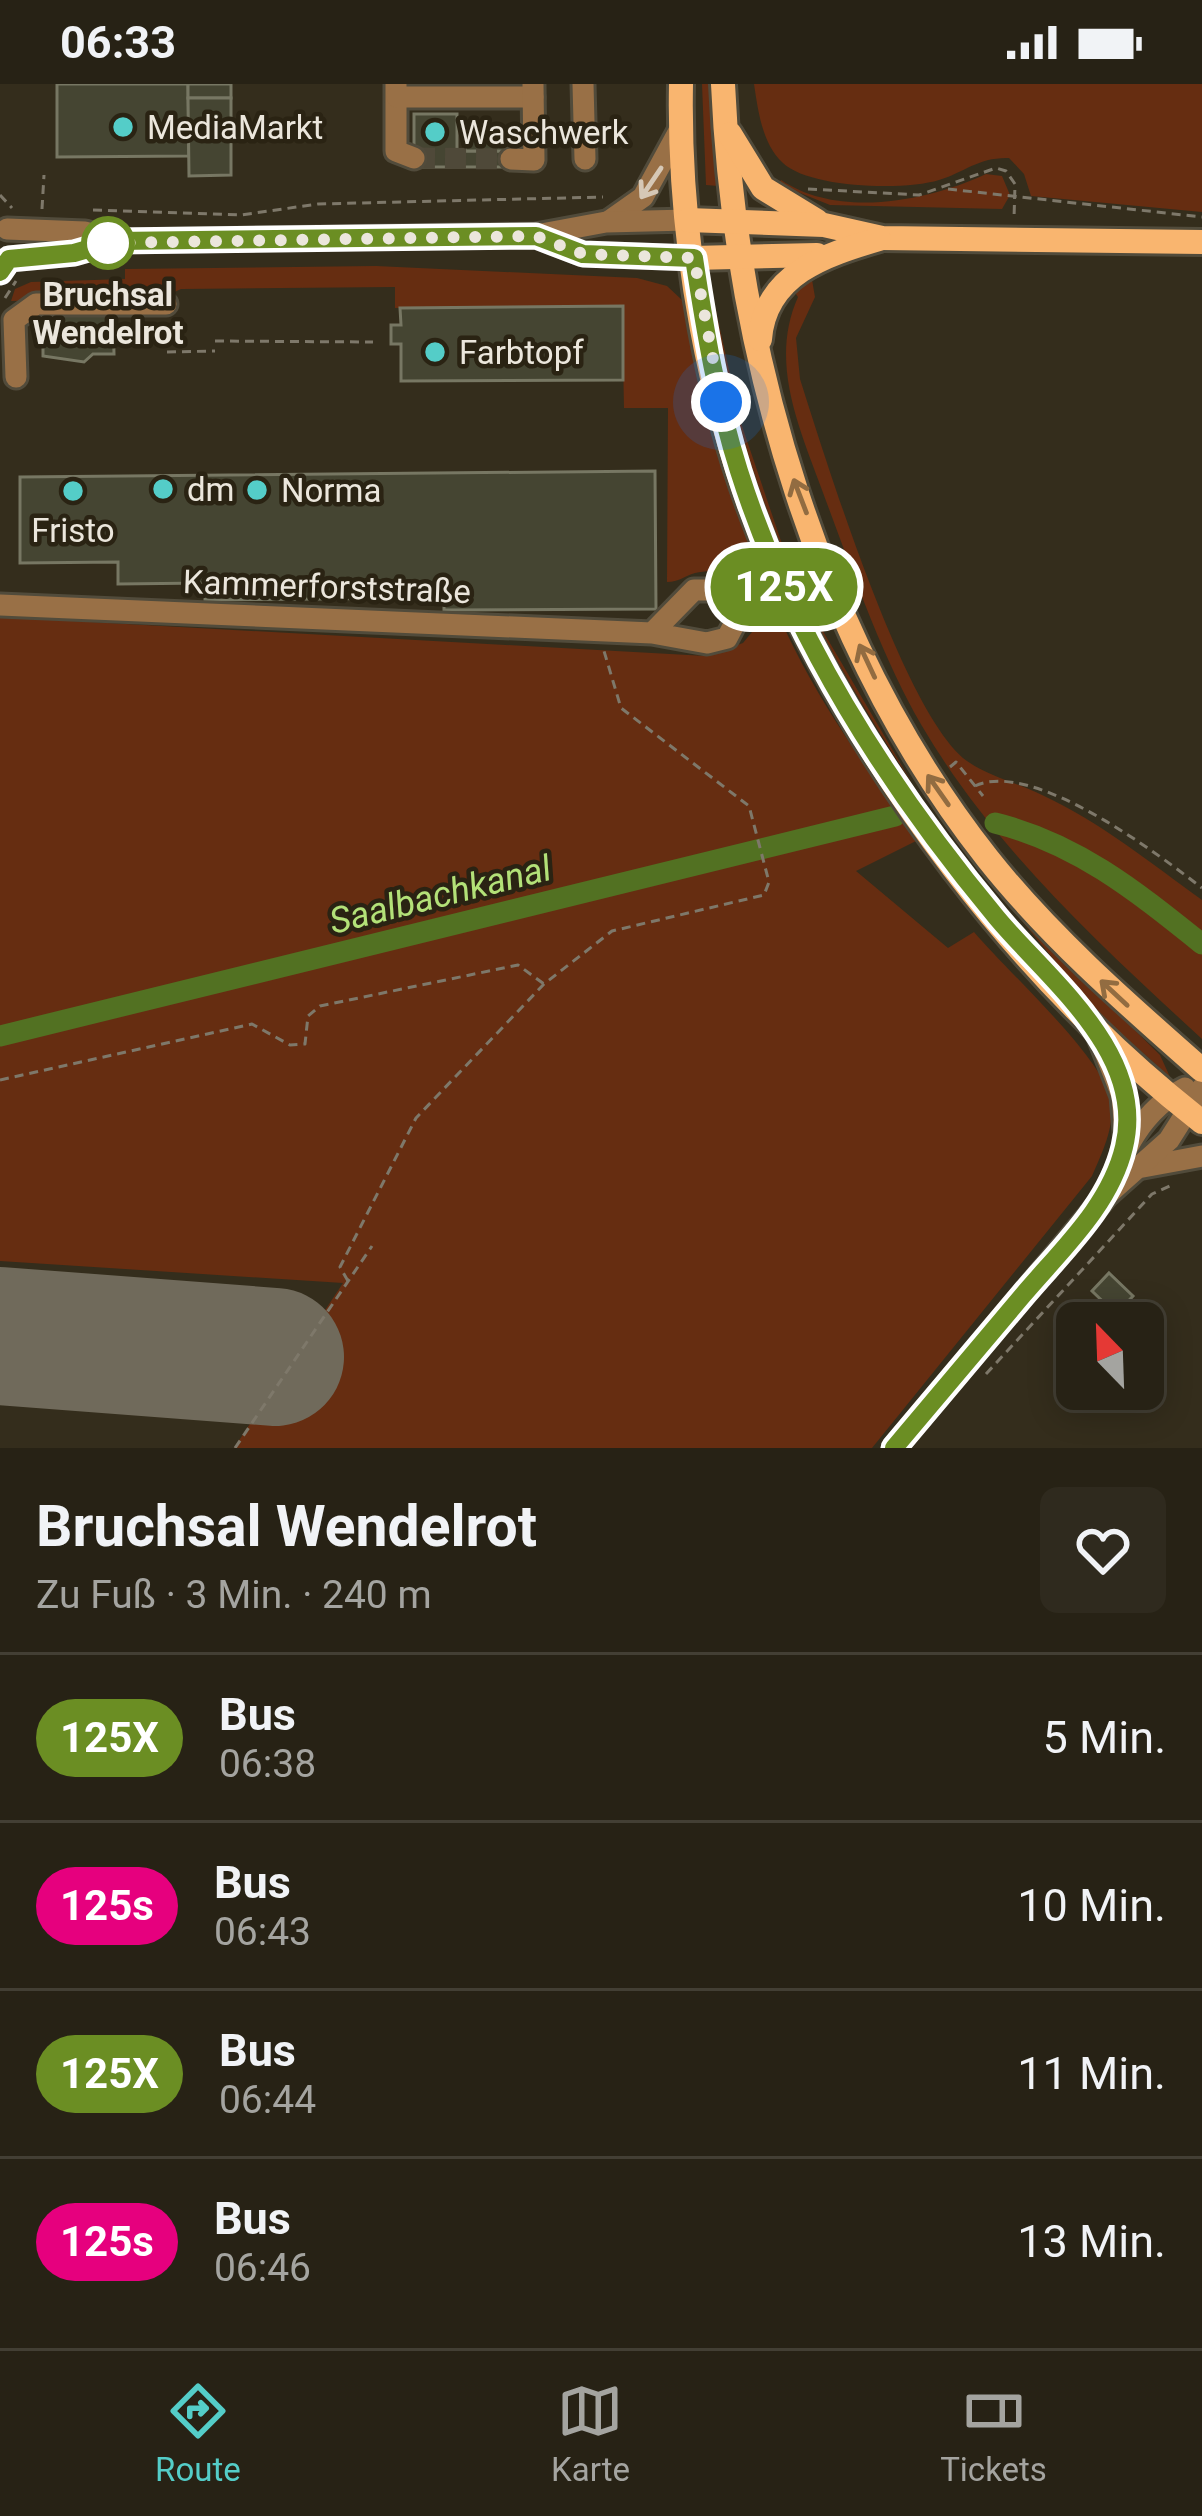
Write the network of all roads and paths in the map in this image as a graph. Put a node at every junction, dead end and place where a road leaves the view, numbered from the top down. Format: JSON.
{"nodes":[{"id":1,"x":584,"y":84,"type":"edge"},
{"id":2,"x":681,"y":84,"type":"edge"},
{"id":3,"x":723,"y":84,"type":"edge"},
{"id":4,"x":533,"y":90,"type":"edge"},
{"id":5,"x":396,"y":91,"type":"edge"},
{"id":6,"x":725,"y":122,"type":"junction"},
{"id":7,"x":680,"y":129,"type":"junction"},
{"id":8,"x":414,"y":158,"type":"dead end"},
{"id":9,"x":585,"y":158,"type":"dead end"},
{"id":10,"x":511,"y":160,"type":"dead end"},
{"id":11,"x":44,"y":175,"type":"dead end"},
{"id":12,"x":795,"y":186,"type":"dead end"},
{"id":13,"x":944,"y":189,"type":"junction"},
{"id":14,"x":612,"y":193,"type":"dead end"},
{"id":15,"x":0,"y":195,"type":"edge"},
{"id":16,"x":1016,"y":198,"type":"junction"},
{"id":17,"x":79,"y":210,"type":"dead end"},
{"id":18,"x":42,"y":212,"type":"dead end"},
{"id":19,"x":1202,"y":217,"type":"edge"},
{"id":20,"x":8,"y":220,"type":"edge"},
{"id":21,"x":688,"y":220,"type":"junction"},
{"id":22,"x":734,"y":221,"type":"junction"},
{"id":23,"x":606,"y":222,"type":"junction"},
{"id":24,"x":824,"y":225,"type":"junction"},
{"id":25,"x":536,"y":236,"type":"junction"},
{"id":26,"x":882,"y":238,"type":"junction"},
{"id":27,"x":116,"y":241,"type":"junction"},
{"id":28,"x":1202,"y":242,"type":"edge"},
{"id":29,"x":831,"y":253,"type":"junction"},
{"id":30,"x":694,"y":258,"type":"junction"},
{"id":31,"x":739,"y":259,"type":"junction"},
{"id":32,"x":4,"y":266,"type":"edge"},
{"id":33,"x":166,"y":304,"type":"dead end"},
{"id":34,"x":215,"y":341,"type":"dead end"},
{"id":35,"x":373,"y":342,"type":"dead end"},
{"id":36,"x":215,"y":351,"type":"dead end"},
{"id":37,"x":166,"y":352,"type":"dead end"},
{"id":38,"x":758,"y":355,"type":"junction"},
{"id":39,"x":16,"y":377,"type":"dead end"},
{"id":40,"x":0,"y":605,"type":"edge"},
{"id":41,"x":603,"y":631,"type":"junction"},
{"id":42,"x":652,"y":633,"type":"dead end"},
{"id":43,"x":948,"y":768,"type":"dead end"},
{"id":44,"x":975,"y":786,"type":"junction"},
{"id":45,"x":983,"y":796,"type":"dead end"},
{"id":46,"x":1202,"y":888,"type":"edge"},
{"id":47,"x":544,"y":984,"type":"junction"},
{"id":48,"x":1092,"y":1024,"type":"junction"},
{"id":49,"x":1202,"y":1070,"type":"edge"},
{"id":50,"x":0,"y":1080,"type":"edge"},
{"id":51,"x":1202,"y":1084,"type":"edge"},
{"id":52,"x":1187,"y":1110,"type":"edge"},
{"id":53,"x":1126,"y":1143,"type":"junction"},
{"id":54,"x":1202,"y":1156,"type":"edge"},
{"id":55,"x":1143,"y":1167,"type":"junction"},
{"id":56,"x":1179,"y":1182,"type":"dead end"},
{"id":57,"x":1106,"y":1196,"type":"junction"},
{"id":58,"x":372,"y":1246,"type":"dead end"},
{"id":59,"x":348,"y":1281,"type":"junction"},
{"id":60,"x":980,"y":1382,"type":"dead end"},
{"id":61,"x":235,"y":1448,"type":"edge"},
{"id":62,"x":894,"y":1448,"type":"edge"}],
"edges":[{"from":1,"to":9,"type":"street"},
{"from":2,"to":7,"type":"main road"},
{"from":3,"to":6,"type":"main road"},
{"from":4,"to":5,"type":"street"},
{"from":4,"to":10,"type":"street"},
{"from":5,"to":8,"type":"street"},
{"from":6,"to":22,"type":"main road"},
{"from":6,"to":24,"type":"main road"},
{"from":7,"to":21,"type":"main road"},
{"from":7,"to":23,"type":"street","one_way":true},
{"from":11,"to":18,"type":"path"},
{"from":12,"to":13,"type":"path"},
{"from":13,"to":16,"type":"path"},
{"from":13,"to":16,"type":"path"},
{"from":14,"to":17,"type":"path"},
{"from":15,"to":20,"type":"path"},
{"from":16,"to":19,"type":"path"},
{"from":20,"to":27,"type":"street"},
{"from":20,"to":32,"type":"street"},
{"from":21,"to":22,"type":"main road"},
{"from":21,"to":23,"type":"street"},
{"from":21,"to":30,"type":"main road"},
{"from":22,"to":24,"type":"main road"},
{"from":22,"to":31,"type":"main road"},
{"from":23,"to":25,"type":"street"},
{"from":24,"to":26,"type":"main road"},
{"from":25,"to":27,"type":"street"},
{"from":25,"to":30,"type":"street"},
{"from":26,"to":28,"type":"main road"},
{"from":26,"to":29,"type":"main road"},
{"from":27,"to":32,"type":"street"},
{"from":29,"to":31,"type":"main road"},
{"from":29,"to":38,"type":"main road"},
{"from":30,"to":31,"type":"main road"},
{"from":30,"to":48,"type":"main road"},
{"from":31,"to":38,"type":"main road"},
{"from":33,"to":39,"type":"street"},
{"from":34,"to":35,"type":"path"},
{"from":36,"to":37,"type":"path"},
{"from":49,"to":38,"type":"main road","one_way":true},
{"from":40,"to":41,"type":"street","name":"Kammerforststraße"},
{"from":41,"to":42,"type":"street","name":"Kammerforststraße"},
{"from":41,"to":47,"type":"path"},
{"from":43,"to":44,"type":"path"},
{"from":44,"to":45,"type":"path"},
{"from":44,"to":46,"type":"path"},
{"from":47,"to":50,"type":"path"},
{"from":47,"to":59,"type":"path"},
{"from":48,"to":52,"type":"main road"},
{"from":48,"to":53,"type":"street"},
{"from":51,"to":52,"type":"street"},
{"from":52,"to":53,"type":"street"},
{"from":52,"to":55,"type":"street"},
{"from":53,"to":57,"type":"street"},
{"from":54,"to":55,"type":"street"},
{"from":55,"to":57,"type":"street"},
{"from":56,"to":60,"type":"path"},
{"from":57,"to":62,"type":"street"},
{"from":58,"to":59,"type":"path"},
{"from":59,"to":61,"type":"path"}]}
